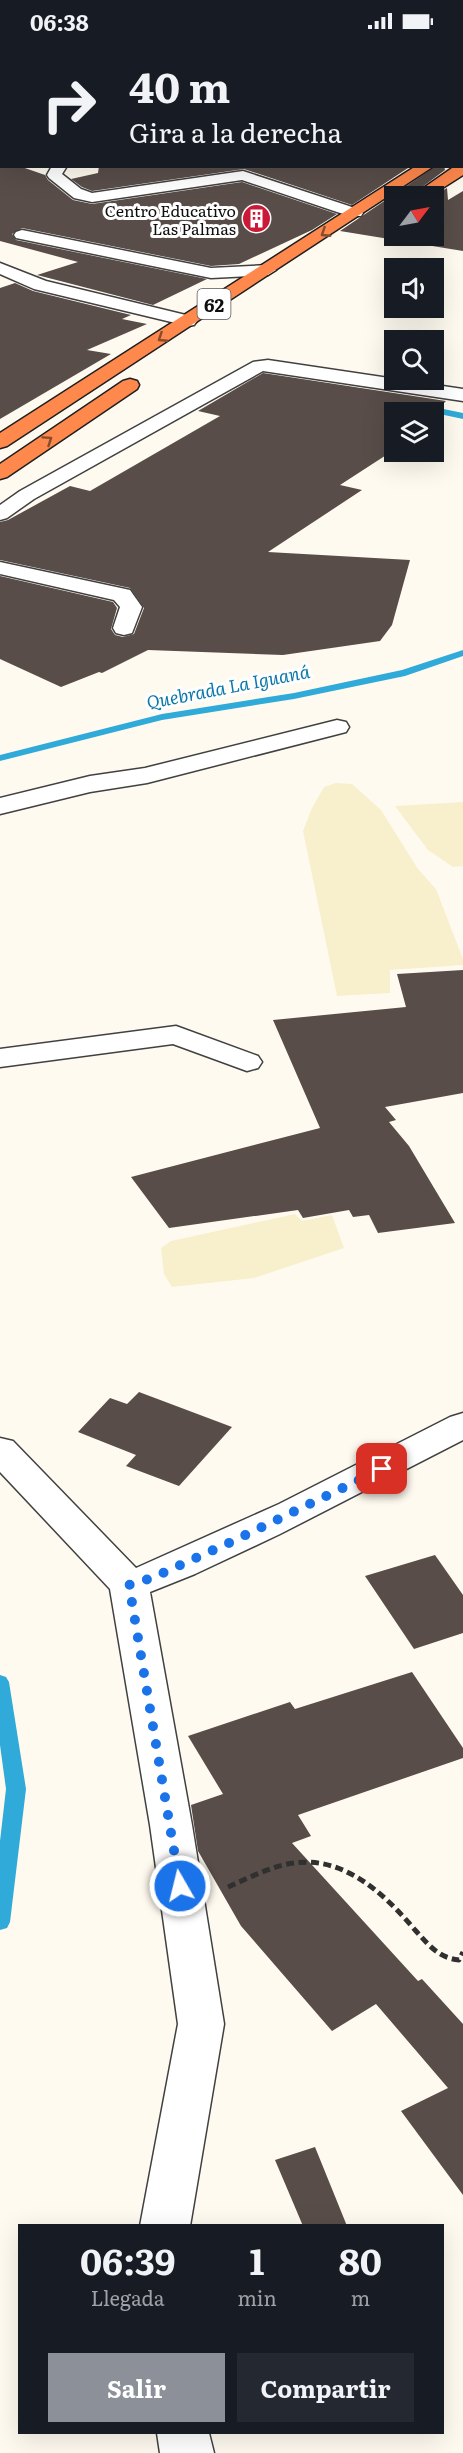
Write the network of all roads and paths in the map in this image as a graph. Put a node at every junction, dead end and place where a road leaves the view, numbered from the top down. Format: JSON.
{"nodes":[{"id":1,"x":59,"y":168,"type":"edge"},
{"id":2,"x":424,"y":168,"type":"edge"},
{"id":3,"x":463,"y":168,"type":"edge"},
{"id":4,"x":435,"y":186,"type":"edge"},
{"id":5,"x":355,"y":213,"type":"junction"},
{"id":6,"x":22,"y":235,"type":"dead end"},
{"id":7,"x":0,"y":268,"type":"edge"},
{"id":8,"x":268,"y":270,"type":"junction"},
{"id":9,"x":211,"y":273,"type":"junction"},
{"id":10,"x":227,"y":296,"type":"junction"},
{"id":11,"x":188,"y":321,"type":"junction"},
{"id":12,"x":145,"y":375,"type":"dead end"},
{"id":13,"x":462,"y":395,"type":"edge"},
{"id":14,"x":0,"y":442,"type":"edge"},
{"id":15,"x":0,"y":473,"type":"edge"},
{"id":16,"x":0,"y":514,"type":"edge"},
{"id":17,"x":0,"y":568,"type":"edge"},
{"id":18,"x":124,"y":628,"type":"dead end"},
{"id":19,"x":338,"y":728,"type":"dead end"},
{"id":20,"x":0,"y":806,"type":"edge"},
{"id":21,"x":0,"y":1058,"type":"edge"},
{"id":22,"x":248,"y":1062,"type":"dead end"},
{"id":23,"x":463,"y":1425,"type":"edge"},
{"id":24,"x":0,"y":1450,"type":"edge"},
{"id":25,"x":129,"y":1585,"type":"junction"},
{"id":26,"x":183,"y":1907,"type":"junction"},
{"id":27,"x":463,"y":1952,"type":"edge"},
{"id":28,"x":165,"y":2224,"type":"edge"},
{"id":29,"x":183,"y":2434,"type":"edge"},
{"id":30,"x":187,"y":2453,"type":"edge"}],
"edges":[{"from":1,"to":5,"type":"street"},
{"from":2,"to":5,"type":"highway","number":"62"},
{"from":3,"to":4,"type":"highway"},
{"from":5,"to":8,"type":"highway","number":"62","one_way":true},
{"from":6,"to":9,"type":"street"},
{"from":7,"to":11,"type":"street"},
{"from":8,"to":9,"type":"street"},
{"from":8,"to":10,"type":"highway","number":"62"},
{"from":9,"to":10,"type":"street"},
{"from":10,"to":11,"type":"highway","number":"62"},
{"from":11,"to":14,"type":"highway","number":"62","one_way":true},
{"from":15,"to":12,"type":"highway","one_way":true},
{"from":13,"to":16,"type":"street"},
{"from":17,"to":18,"type":"street"},
{"from":19,"to":20,"type":"street"},
{"from":21,"to":22,"type":"street"},
{"from":23,"to":25,"type":"street"},
{"from":24,"to":25,"type":"street"},
{"from":25,"to":26,"type":"street"},
{"from":26,"to":27,"type":"path"},
{"from":26,"to":28,"type":"street"},
{"from":29,"to":30,"type":"street"}]}
